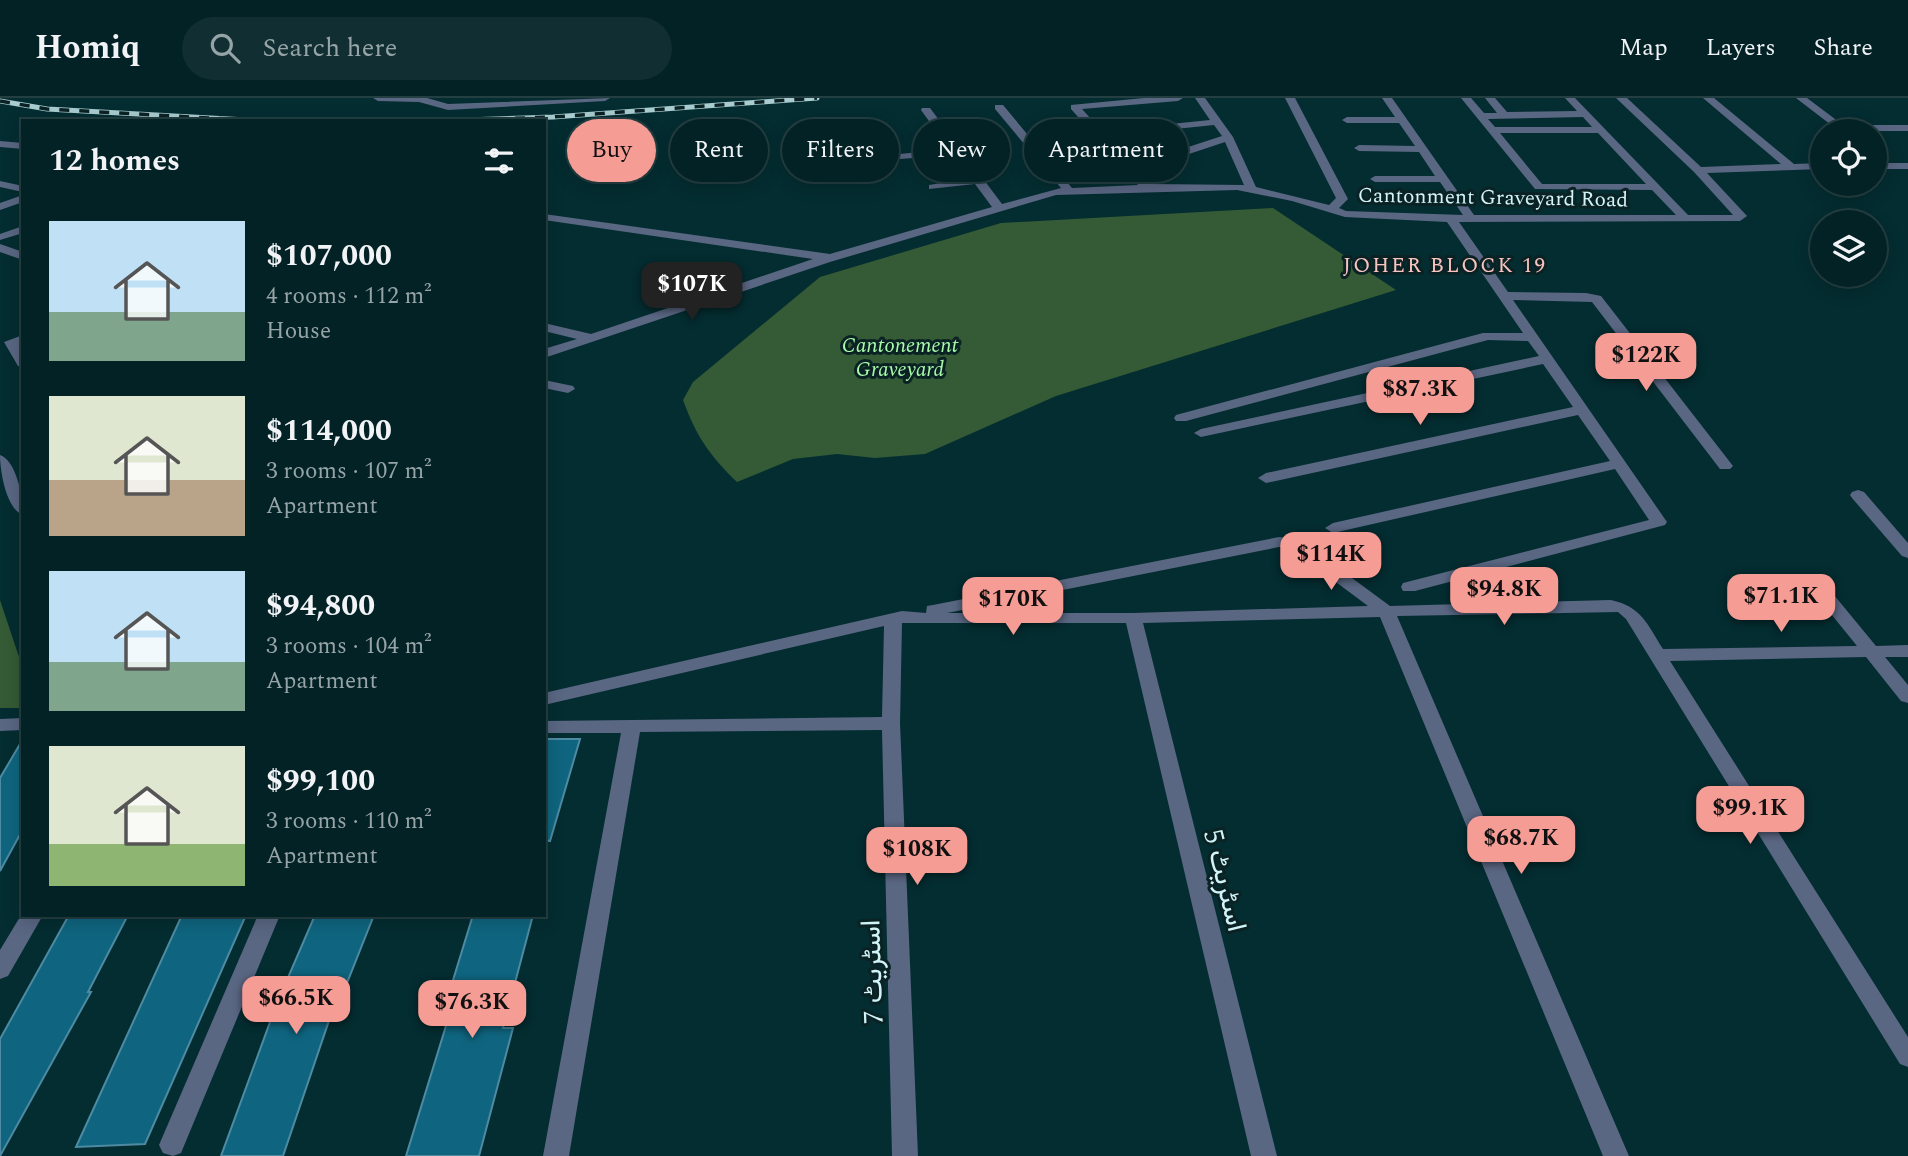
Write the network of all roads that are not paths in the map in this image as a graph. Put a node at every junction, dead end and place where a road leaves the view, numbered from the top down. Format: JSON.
{"nodes":[{"id":1,"x":379,"y":98,"type":"edge"},
{"id":2,"x":605,"y":98,"type":"edge"},
{"id":3,"x":1178,"y":98,"type":"edge"},
{"id":4,"x":1200,"y":98,"type":"edge"},
{"id":5,"x":1290,"y":98,"type":"edge"},
{"id":6,"x":1387,"y":98,"type":"edge"},
{"id":7,"x":1466,"y":98,"type":"edge"},
{"id":8,"x":1490,"y":98,"type":"edge"},
{"id":9,"x":1570,"y":98,"type":"edge"},
{"id":10,"x":1621,"y":98,"type":"edge"},
{"id":11,"x":1708,"y":98,"type":"edge"},
{"id":12,"x":1801,"y":98,"type":"edge"},
{"id":13,"x":999,"y":107,"type":"dead end"},
{"id":14,"x":926,"y":110,"type":"dead end"},
{"id":15,"x":1586,"y":114,"type":"junction"},
{"id":16,"x":1504,"y":115,"type":"junction"},
{"id":17,"x":1480,"y":116,"type":"junction"},
{"id":18,"x":933,"y":119,"type":"edge"},
{"id":19,"x":1085,"y":119,"type":"edge"},
{"id":20,"x":1829,"y":119,"type":"edge"},
{"id":21,"x":1347,"y":120,"type":"dead end"},
{"id":22,"x":1403,"y":120,"type":"junction"},
{"id":23,"x":1217,"y":121,"type":"junction"},
{"id":24,"x":1188,"y":124,"type":"edge"},
{"id":25,"x":1908,"y":128,"type":"edge"},
{"id":26,"x":1887,"y":129,"type":"edge"},
{"id":27,"x":1492,"y":130,"type":"junction"},
{"id":28,"x":1600,"y":130,"type":"junction"},
{"id":29,"x":1228,"y":137,"type":"junction"},
{"id":30,"x":1,"y":143,"type":"edge"},
{"id":31,"x":21,"y":146,"type":"edge"},
{"id":32,"x":1359,"y":148,"type":"dead end"},
{"id":33,"x":1423,"y":149,"type":"junction"},
{"id":34,"x":1188,"y":150,"type":"edge"},
{"id":35,"x":1887,"y":164,"type":"edge"},
{"id":36,"x":1790,"y":166,"type":"junction"},
{"id":37,"x":1810,"y":166,"type":"edge"},
{"id":38,"x":1890,"y":166,"type":"joint"},
{"id":39,"x":1908,"y":166,"type":"edge"},
{"id":40,"x":1698,"y":170,"type":"junction"},
{"id":41,"x":1375,"y":179,"type":"dead end"},
{"id":42,"x":1444,"y":179,"type":"junction"},
{"id":43,"x":965,"y":182,"type":"edge"},
{"id":44,"x":980,"y":182,"type":"edge"},
{"id":45,"x":1141,"y":182,"type":"edge"},
{"id":46,"x":0,"y":184,"type":"edge"},
{"id":47,"x":933,"y":187,"type":"dead end"},
{"id":48,"x":1656,"y":187,"type":"junction"},
{"id":49,"x":1147,"y":188,"type":"junction"},
{"id":50,"x":21,"y":189,"type":"edge"},
{"id":51,"x":1252,"y":190,"type":"junction"},
{"id":52,"x":1069,"y":191,"type":"junction"},
{"id":53,"x":21,"y":199,"type":"edge"},
{"id":54,"x":0,"y":207,"type":"edge"},
{"id":55,"x":1000,"y":209,"type":"junction"},
{"id":56,"x":1331,"y":210,"type":"junction"},
{"id":57,"x":546,"y":217,"type":"edge"},
{"id":58,"x":1685,"y":218,"type":"junction"},
{"id":59,"x":1451,"y":219,"type":"junction"},
{"id":60,"x":1471,"y":219,"type":"junction"},
{"id":61,"x":21,"y":230,"type":"edge"},
{"id":62,"x":21,"y":243,"type":"edge"},
{"id":63,"x":1,"y":244,"type":"edge"},
{"id":64,"x":21,"y":255,"type":"edge"},
{"id":65,"x":830,"y":258,"type":"junction"},
{"id":66,"x":1505,"y":296,"type":"junction"},
{"id":67,"x":546,"y":327,"type":"edge"},
{"id":68,"x":1532,"y":337,"type":"junction"},
{"id":69,"x":21,"y":338,"type":"edge"},
{"id":70,"x":592,"y":338,"type":"junction"},
{"id":71,"x":546,"y":353,"type":"edge"},
{"id":72,"x":21,"y":359,"type":"edge"},
{"id":73,"x":1546,"y":359,"type":"junction"},
{"id":74,"x":546,"y":384,"type":"edge"},
{"id":75,"x":568,"y":389,"type":"dead end"},
{"id":76,"x":1581,"y":410,"type":"junction"},
{"id":77,"x":1181,"y":418,"type":"dead end"},
{"id":78,"x":1200,"y":433,"type":"dead end"},
{"id":79,"x":0,"y":460,"type":"edge"},
{"id":80,"x":1619,"y":464,"type":"junction"},
{"id":81,"x":1725,"y":466,"type":"dead end"},
{"id":82,"x":1266,"y":478,"type":"dead end"},
{"id":83,"x":6,"y":489,"type":"edge"},
{"id":84,"x":1858,"y":495,"type":"dead end"},
{"id":85,"x":21,"y":508,"type":"edge"},
{"id":86,"x":1333,"y":528,"type":"dead end"},
{"id":87,"x":1908,"y":553,"type":"edge"},
{"id":88,"x":1409,"y":587,"type":"dead end"},
{"id":89,"x":1828,"y":599,"type":"dead end"},
{"id":90,"x":1387,"y":612,"type":"junction"},
{"id":91,"x":893,"y":618,"type":"junction"},
{"id":92,"x":1133,"y":618,"type":"junction"},
{"id":93,"x":1908,"y":651,"type":"edge"},
{"id":94,"x":1871,"y":652,"type":"junction"},
{"id":95,"x":1656,"y":655,"type":"junction"},
{"id":96,"x":1908,"y":698,"type":"edge"},
{"id":97,"x":546,"y":699,"type":"edge"},
{"id":98,"x":891,"y":723,"type":"junction"},
{"id":99,"x":21,"y":724,"type":"edge"},
{"id":100,"x":0,"y":725,"type":"edge"},
{"id":101,"x":546,"y":727,"type":"edge"},
{"id":102,"x":631,"y":727,"type":"junction"},
{"id":103,"x":31,"y":917,"type":"edge"},
{"id":104,"x":268,"y":917,"type":"edge"},
{"id":105,"x":0,"y":970,"type":"edge"},
{"id":106,"x":1908,"y":1057,"type":"edge"},
{"id":107,"x":172,"y":1145,"type":"dead end"},
{"id":108,"x":556,"y":1156,"type":"edge"},
{"id":109,"x":905,"y":1156,"type":"edge"},
{"id":110,"x":1264,"y":1156,"type":"edge"},
{"id":111,"x":1616,"y":1156,"type":"edge"}],
"edges":[{"from":1,"to":2,"type":"street"},
{"from":3,"to":19,"type":"street"},
{"from":4,"to":23,"type":"street"},
{"from":5,"to":56,"type":"street"},
{"from":6,"to":22,"type":"street"},
{"from":7,"to":17,"type":"street"},
{"from":8,"to":16,"type":"street"},
{"from":9,"to":15,"type":"street"},
{"from":10,"to":40,"type":"street"},
{"from":11,"to":36,"type":"street"},
{"from":12,"to":20,"type":"street"},
{"from":13,"to":52,"type":"street"},
{"from":14,"to":18,"type":"street"},
{"from":15,"to":16,"type":"street"},
{"from":15,"to":28,"type":"street"},
{"from":16,"to":17,"type":"street"},
{"from":17,"to":27,"type":"street"},
{"from":21,"to":22,"type":"street"},
{"from":22,"to":33,"type":"street"},
{"from":23,"to":24,"type":"street"},
{"from":23,"to":29,"type":"street"},
{"from":25,"to":26,"type":"street"},
{"from":27,"to":28,"type":"street"},
{"from":27,"to":48,"type":"street"},
{"from":28,"to":48,"type":"street"},
{"from":29,"to":34,"type":"street"},
{"from":29,"to":51,"type":"street"},
{"from":30,"to":31,"type":"street"},
{"from":32,"to":33,"type":"street"},
{"from":33,"to":42,"type":"street"},
{"from":35,"to":38,"type":"street"},
{"from":36,"to":37,"type":"street"},
{"from":36,"to":40,"type":"street"},
{"from":38,"to":39,"type":"street"},
{"from":40,"to":58,"type":"street","name":"Cantonment Graveyard Road"},
{"from":41,"to":42,"type":"street"},
{"from":42,"to":60,"type":"street"},
{"from":43,"to":47,"type":"street"},
{"from":44,"to":55,"type":"street"},
{"from":45,"to":49,"type":"street"},
{"from":46,"to":50,"type":"street"},
{"from":48,"to":58,"type":"street"},
{"from":49,"to":51,"type":"street","name":"Cantonment Graveyard Road"},
{"from":49,"to":52,"type":"street","name":"Cantonment Graveyard Road"},
{"from":51,"to":56,"type":"street","name":"Cantonment Graveyard Road"},
{"from":52,"to":55,"type":"street","name":"Cantonment Graveyard Road"},
{"from":53,"to":54,"type":"street"},
{"from":55,"to":65,"type":"street","name":"Cantonment Graveyard Road"},
{"from":56,"to":59,"type":"street","name":"Cantonment Graveyard Road"},
{"from":57,"to":65,"type":"street","name":"Cantonment Graveyard Road"},
{"from":58,"to":60,"type":"street","name":"Cantonment Graveyard Road"},
{"from":59,"to":60,"type":"street","name":"Cantonment Graveyard Road"},
{"from":59,"to":66,"type":"street"},
{"from":61,"to":63,"type":"street"},
{"from":62,"to":63,"type":"street"},
{"from":63,"to":64,"type":"street"},
{"from":65,"to":70,"type":"street"},
{"from":66,"to":68,"type":"street"},
{"from":66,"to":81,"type":"street"},
{"from":67,"to":70,"type":"street"},
{"from":68,"to":73,"type":"street"},
{"from":68,"to":77,"type":"street"},
{"from":69,"to":72,"type":"street"},
{"from":70,"to":71,"type":"street"},
{"from":73,"to":76,"type":"street"},
{"from":73,"to":78,"type":"street"},
{"from":74,"to":75,"type":"street"},
{"from":76,"to":80,"type":"street"},
{"from":76,"to":82,"type":"street"},
{"from":79,"to":83,"type":"street"},
{"from":80,"to":86,"type":"street"},
{"from":80,"to":88,"type":"street"},
{"from":83,"to":85,"type":"street"},
{"from":84,"to":87,"type":"street"},
{"from":89,"to":94,"type":"street"},
{"from":90,"to":91,"type":"street"},
{"from":90,"to":92,"type":"street"},
{"from":90,"to":95,"type":"street"},
{"from":90,"to":111,"type":"street"},
{"from":91,"to":92,"type":"street"},
{"from":91,"to":97,"type":"street"},
{"from":91,"to":98,"type":"street","name":"اسٹریٹ 7"},
{"from":92,"to":110,"type":"street","name":"اسٹریٹ 5"},
{"from":93,"to":94,"type":"street"},
{"from":94,"to":95,"type":"street"},
{"from":94,"to":96,"type":"street"},
{"from":95,"to":106,"type":"street"},
{"from":98,"to":102,"type":"street"},
{"from":98,"to":109,"type":"street","name":"اسٹریٹ 7"},
{"from":99,"to":100,"type":"street"},
{"from":101,"to":102,"type":"street"},
{"from":102,"to":108,"type":"street"},
{"from":103,"to":105,"type":"street"},
{"from":104,"to":107,"type":"street"}]}
